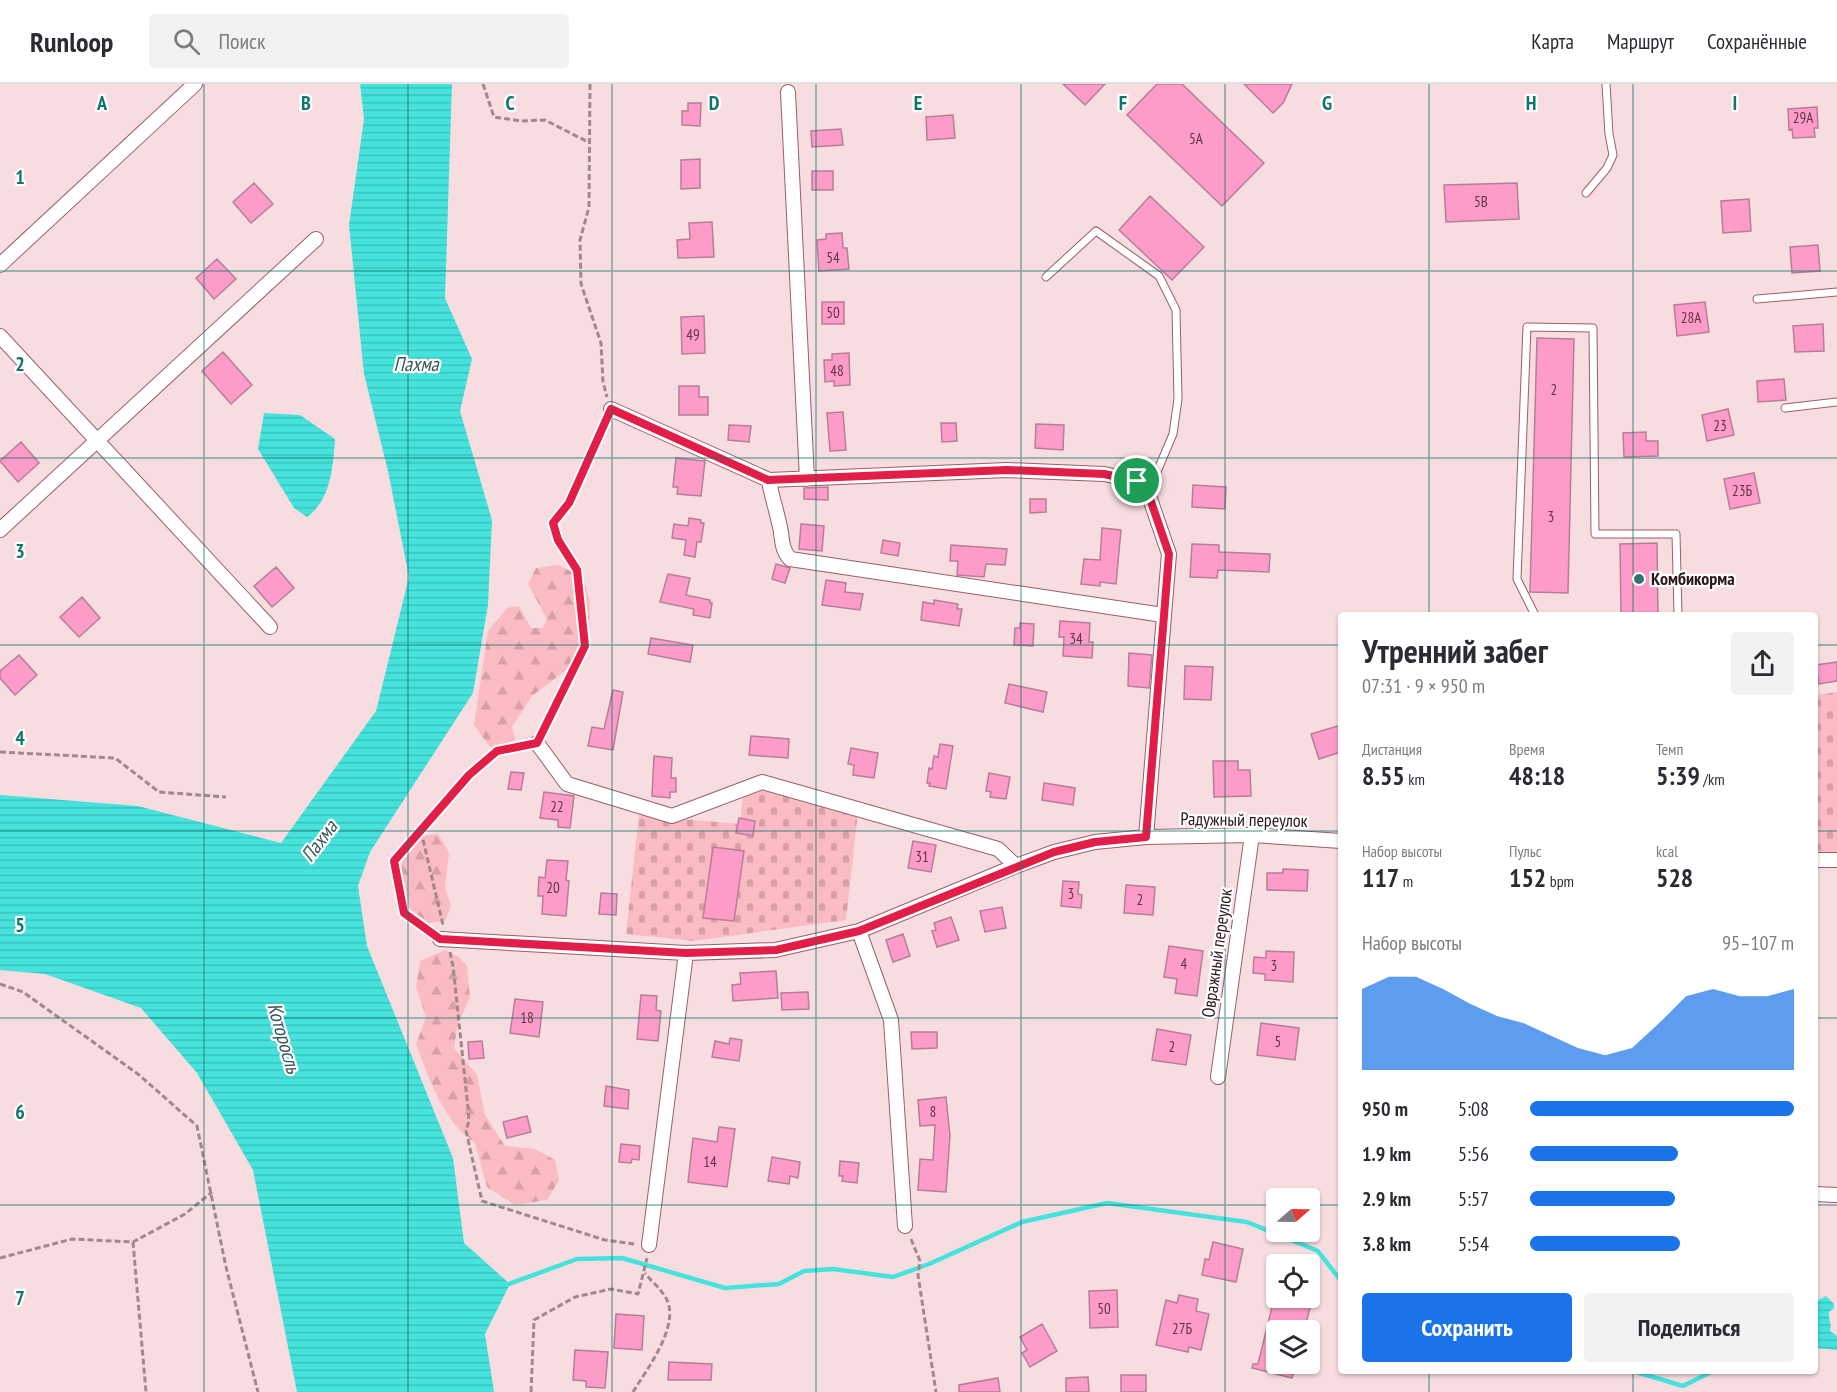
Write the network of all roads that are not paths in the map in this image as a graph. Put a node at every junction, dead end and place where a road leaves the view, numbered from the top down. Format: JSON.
{"nodes":[{"id":1,"x":195,"y":84,"type":"edge"},
{"id":2,"x":1606,"y":84,"type":"edge"},
{"id":3,"x":788,"y":87,"type":"edge"},
{"id":4,"x":1586,"y":193,"type":"dead end"},
{"id":5,"x":316,"y":239,"type":"dead end"},
{"id":6,"x":0,"y":265,"type":"edge"},
{"id":7,"x":1046,"y":277,"type":"dead end"},
{"id":8,"x":1837,"y":292,"type":"edge"},
{"id":9,"x":1756,"y":299,"type":"dead end"},
{"id":10,"x":0,"y":336,"type":"edge"},
{"id":11,"x":1837,"y":402,"type":"edge"},
{"id":12,"x":1785,"y":408,"type":"dead end"},
{"id":13,"x":611,"y":409,"type":"road end"},
{"id":14,"x":98,"y":441,"type":"junction"},
{"id":15,"x":807,"y":479,"type":"junction"},
{"id":16,"x":768,"y":480,"type":"junction"},
{"id":17,"x":1148,"y":493,"type":"junction"},
{"id":18,"x":0,"y":530,"type":"edge"},
{"id":19,"x":1534,"y":612,"type":"edge"},
{"id":20,"x":1678,"y":612,"type":"edge"},
{"id":21,"x":1163,"y":615,"type":"junction"},
{"id":22,"x":270,"y":627,"type":"dead end"},
{"id":23,"x":537,"y":743,"type":"road end"},
{"id":24,"x":1252,"y":835,"type":"junction"},
{"id":25,"x":1146,"y":837,"type":"junction"},
{"id":26,"x":1338,"y":841,"type":"edge"},
{"id":27,"x":1818,"y":860,"type":"edge"},
{"id":28,"x":1837,"y":860,"type":"edge"},
{"id":29,"x":1016,"y":866,"type":"junction"},
{"id":30,"x":859,"y":931,"type":"junction"},
{"id":31,"x":443,"y":939,"type":"road end"},
{"id":32,"x":686,"y":953,"type":"junction"},
{"id":33,"x":1218,"y":1077,"type":"dead end"},
{"id":34,"x":1818,"y":1194,"type":"edge"},
{"id":35,"x":1837,"y":1195,"type":"edge"},
{"id":36,"x":905,"y":1226,"type":"road end"},
{"id":37,"x":646,"y":1245,"type":"road end"}],
"edges":[{"from":1,"to":6,"type":"street"},
{"from":2,"to":4,"type":"lane"},
{"from":3,"to":15,"type":"street"},
{"from":5,"to":14,"type":"street"},
{"from":7,"to":17,"type":"lane"},
{"from":8,"to":9,"type":"lane"},
{"from":10,"to":14,"type":"street"},
{"from":11,"to":12,"type":"lane"},
{"from":13,"to":16,"type":"street"},
{"from":14,"to":18,"type":"street"},
{"from":14,"to":22,"type":"street"},
{"from":15,"to":16,"type":"street"},
{"from":15,"to":17,"type":"street"},
{"from":16,"to":21,"type":"street"},
{"from":17,"to":21,"type":"street"},
{"from":19,"to":20,"type":"lane"},
{"from":21,"to":25,"type":"street"},
{"from":23,"to":29,"type":"street"},
{"from":24,"to":25,"type":"street","name":"Радужный переулок"},
{"from":24,"to":26,"type":"street","name":"Радужный переулок"},
{"from":24,"to":33,"type":"street","name":"Овражный переулок"},
{"from":25,"to":29,"type":"street","name":"Радужный переулок"},
{"from":27,"to":28,"type":"street"},
{"from":29,"to":30,"type":"street","name":"Радужный переулок"},
{"from":30,"to":32,"type":"street","name":"Радужный переулок"},
{"from":30,"to":36,"type":"street"},
{"from":31,"to":32,"type":"street","name":"Радужный переулок"},
{"from":32,"to":37,"type":"street"},
{"from":34,"to":35,"type":"street"}]}
